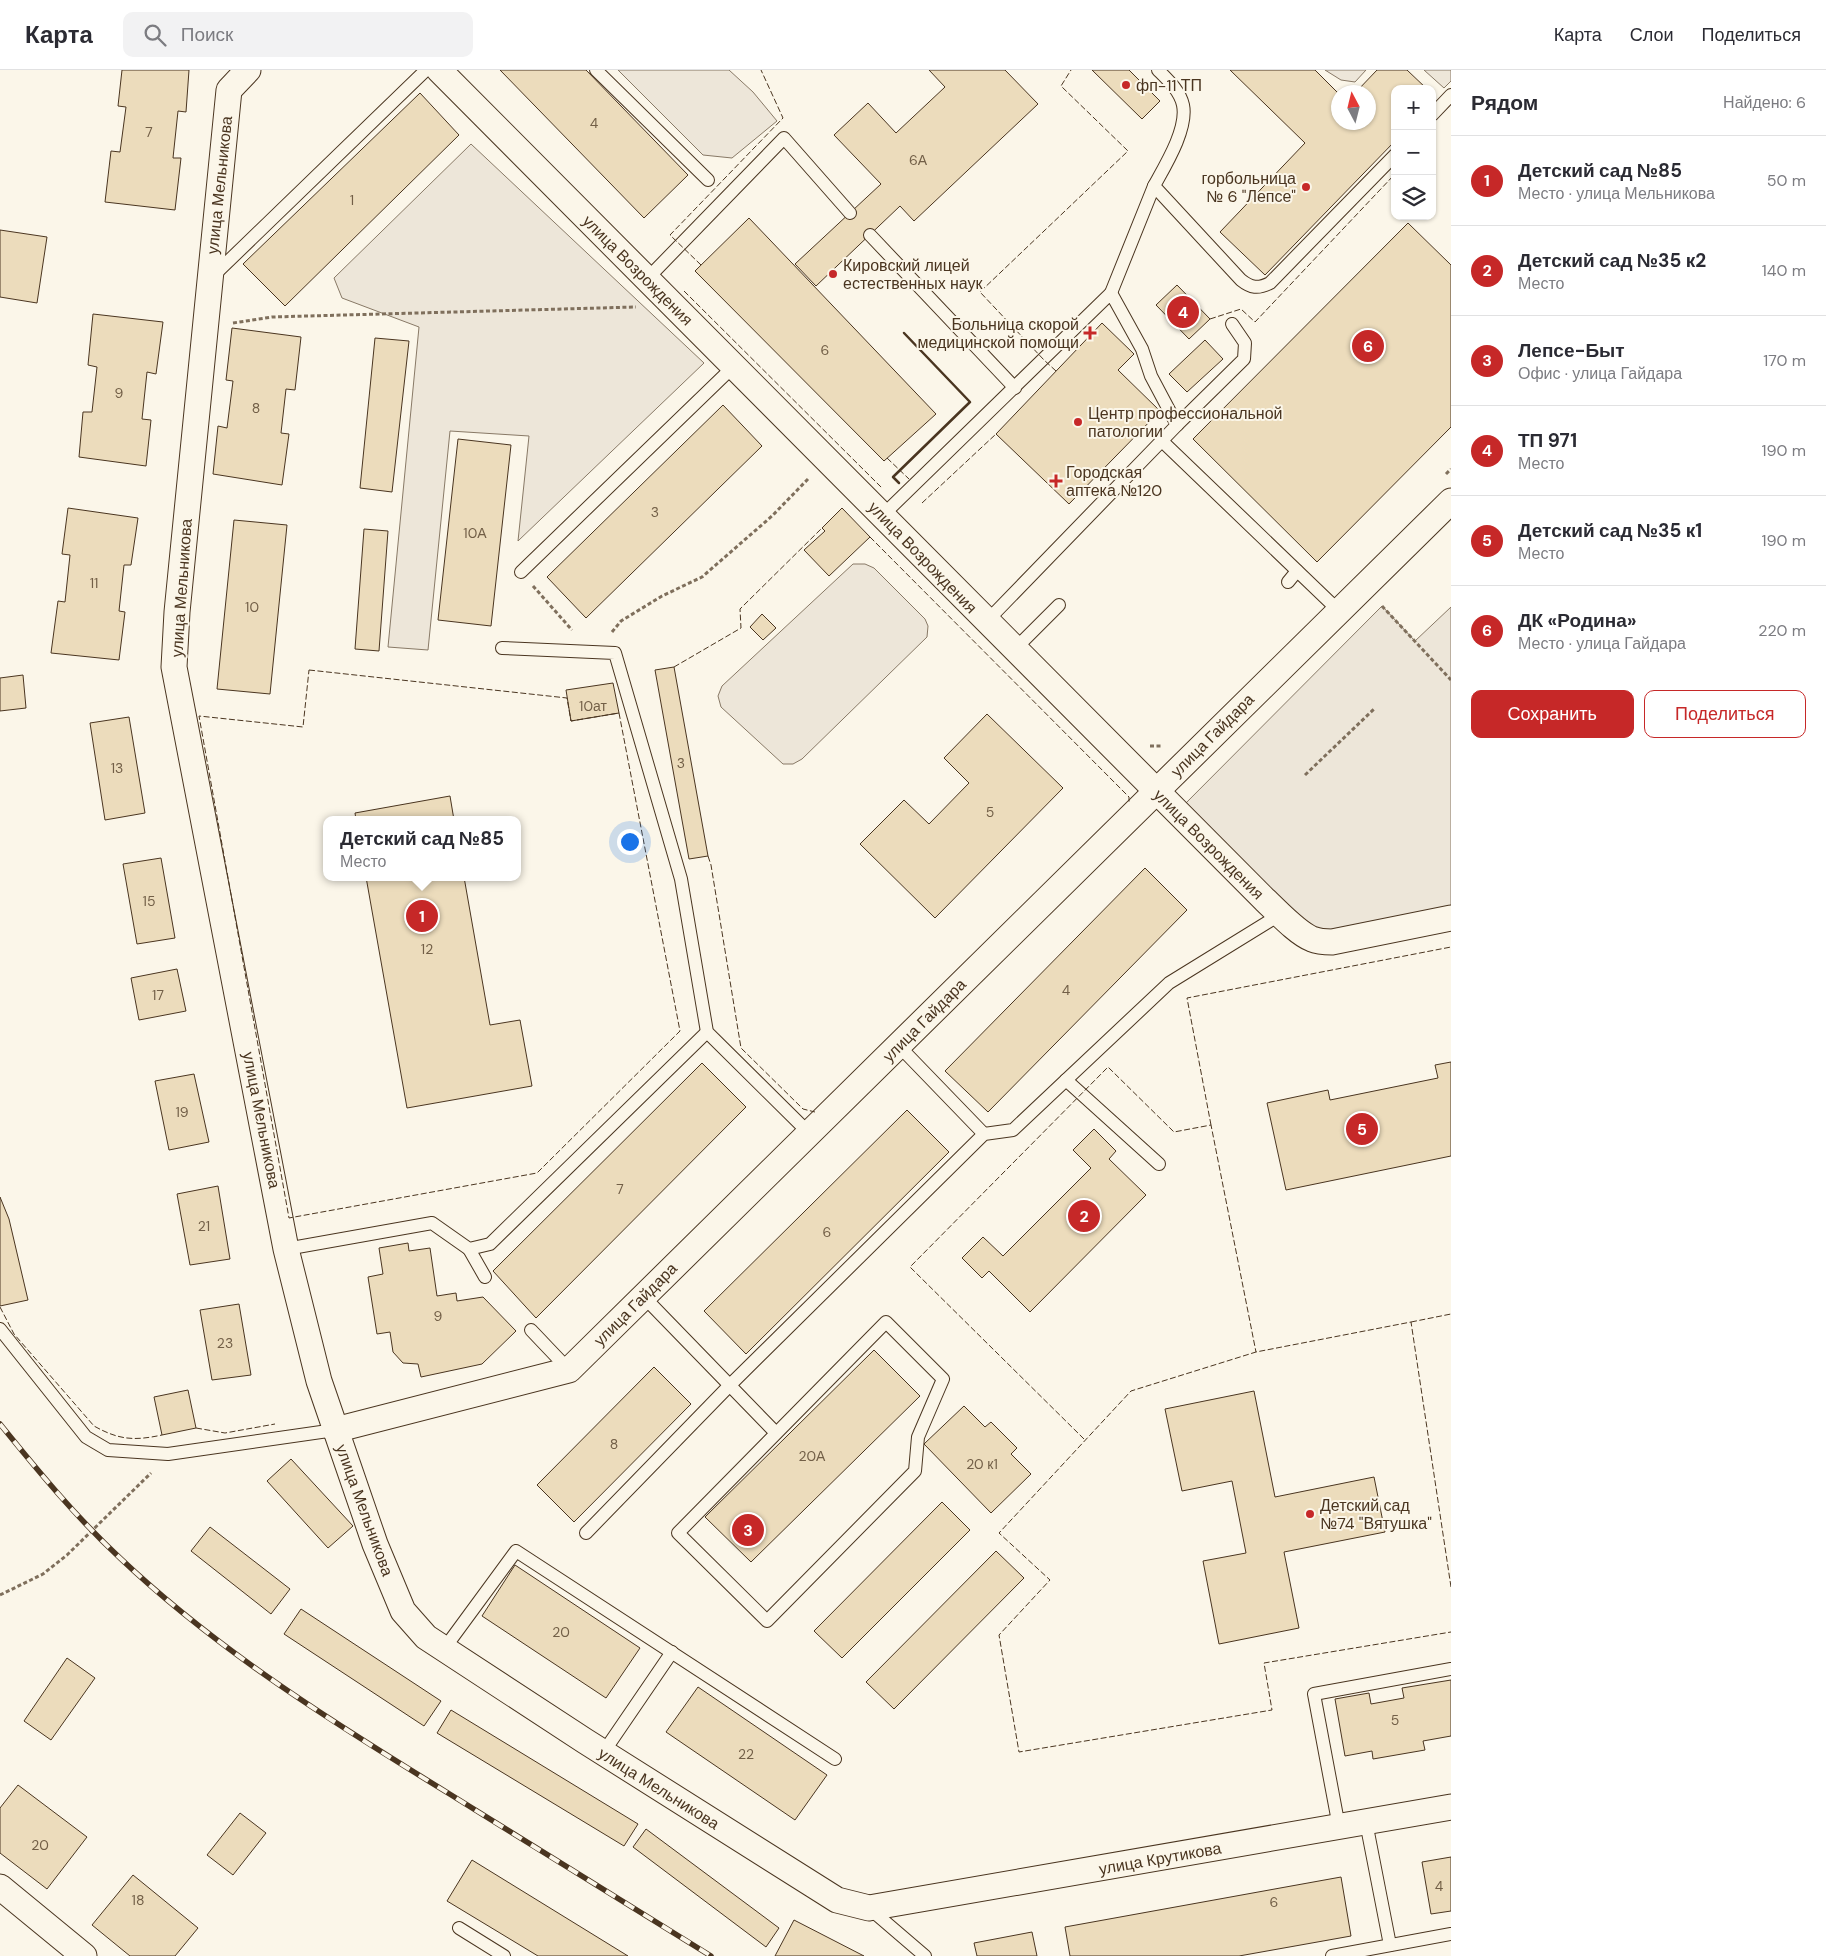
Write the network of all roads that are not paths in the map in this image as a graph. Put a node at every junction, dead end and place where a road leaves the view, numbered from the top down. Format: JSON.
{"nodes":[{"id":1,"x":248,"y":70,"type":"edge"},
{"id":2,"x":426,"y":70,"type":"edge"},
{"id":3,"x":439,"y":70,"type":"edge"},
{"id":4,"x":596,"y":70,"type":"edge"},
{"id":5,"x":1158,"y":70,"type":"edge"},
{"id":6,"x":1451,"y":95,"type":"edge"},
{"id":7,"x":1436,"y":111,"type":"edge"},
{"id":8,"x":1391,"y":158,"type":"edge"},
{"id":9,"x":708,"y":180,"type":"dead end"},
{"id":10,"x":1154,"y":186,"type":"junction"},
{"id":11,"x":850,"y":213,"type":"dead end"},
{"id":12,"x":870,"y":235,"type":"dead end"},
{"id":13,"x":647,"y":279,"type":"junction"},
{"id":14,"x":210,"y":280,"type":"junction"},
{"id":15,"x":1111,"y":293,"type":"junction"},
{"id":16,"x":1232,"y":324,"type":"dead end"},
{"id":17,"x":734,"y":366,"type":"junction"},
{"id":18,"x":1015,"y":388,"type":"junction"},
{"id":19,"x":1177,"y":425,"type":"junction"},
{"id":20,"x":1162,"y":441,"type":"junction"},
{"id":21,"x":1451,"y":501,"type":"edge"},
{"id":22,"x":883,"y":515,"type":"junction"},
{"id":23,"x":1297,"y":571,"type":"junction"},
{"id":24,"x":521,"y":572,"type":"road end"},
{"id":25,"x":1288,"y":582,"type":"dead end"},
{"id":26,"x":1059,"y":605,"type":"dead end"},
{"id":27,"x":1339,"y":611,"type":"junction"},
{"id":28,"x":987,"y":622,"type":"junction"},
{"id":29,"x":502,"y":648,"type":"dead end"},
{"id":30,"x":1015,"y":649,"type":"junction"},
{"id":31,"x":1156,"y":791,"type":"junction"},
{"id":32,"x":1281,"y":914,"type":"junction"},
{"id":33,"x":1451,"y":918,"type":"edge"},
{"id":34,"x":708,"y":1032,"type":"junction"},
{"id":35,"x":898,"y":1045,"type":"junction"},
{"id":36,"x":1066,"y":1080,"type":"junction"},
{"id":37,"x":809,"y":1133,"type":"junction"},
{"id":38,"x":984,"y":1134,"type":"junction"},
{"id":39,"x":1159,"y":1164,"type":"dead end"},
{"id":40,"x":286,"y":1249,"type":"junction"},
{"id":41,"x":469,"y":1249,"type":"junction"},
{"id":42,"x":485,"y":1277,"type":"dead end"},
{"id":43,"x":643,"y":1296,"type":"junction"},
{"id":44,"x":0,"y":1329,"type":"edge"},
{"id":45,"x":531,"y":1330,"type":"dead end"},
{"id":46,"x":569,"y":1370,"type":"junction"},
{"id":47,"x":729,"y":1386,"type":"junction"},
{"id":48,"x":335,"y":1430,"type":"junction"},
{"id":49,"x":776,"y":1434,"type":"junction"},
{"id":50,"x":586,"y":1533,"type":"dead end"},
{"id":51,"x":444,"y":1649,"type":"junction"},
{"id":52,"x":672,"y":1652,"type":"junction"},
{"id":53,"x":1451,"y":1669,"type":"edge"},
{"id":54,"x":603,"y":1753,"type":"junction"},
{"id":55,"x":835,"y":1759,"type":"dead end"},
{"id":56,"x":1451,"y":1807,"type":"edge"},
{"id":57,"x":1366,"y":1822,"type":"junction"},
{"id":58,"x":1339,"y":1827,"type":"junction"},
{"id":59,"x":0,"y":1887,"type":"edge"},
{"id":60,"x":870,"y":1908,"type":"junction"},
{"id":61,"x":459,"y":1928,"type":"dead end"},
{"id":62,"x":1451,"y":1934,"type":"edge"},
{"id":63,"x":1390,"y":1945,"type":"junction"},
{"id":64,"x":84,"y":1956,"type":"edge"},
{"id":65,"x":504,"y":1956,"type":"edge"},
{"id":66,"x":924,"y":1956,"type":"edge"},
{"id":67,"x":1332,"y":1956,"type":"edge"}],
"edges":[{"from":1,"to":14,"type":"street","name":"улица Мельникова"},
{"from":2,"to":14,"type":"lane"},
{"from":3,"to":13,"type":"street","name":"улица Возрождения"},
{"from":4,"to":9,"type":"lane"},
{"from":5,"to":10,"type":"lane"},
{"from":6,"to":7,"type":"lane"},
{"from":8,"to":10,"type":"lane"},
{"from":10,"to":15,"type":"lane"},
{"from":11,"to":13,"type":"lane"},
{"from":12,"to":18,"type":"lane"},
{"from":13,"to":17,"type":"street","name":"улица Возрождения"},
{"from":14,"to":40,"type":"street","name":"улица Мельникова"},
{"from":15,"to":18,"type":"lane"},
{"from":15,"to":19,"type":"lane"},
{"from":16,"to":19,"type":"lane"},
{"from":17,"to":22,"type":"street","name":"улица Возрождения"},
{"from":17,"to":24,"type":"lane"},
{"from":18,"to":22,"type":"lane"},
{"from":19,"to":20,"type":"lane"},
{"from":20,"to":23,"type":"lane"},
{"from":20,"to":28,"type":"lane"},
{"from":21,"to":27,"type":"street","name":"улица Гайдара"},
{"from":22,"to":28,"type":"street","name":"улица Возрождения"},
{"from":23,"to":25,"type":"lane"},
{"from":23,"to":27,"type":"lane"},
{"from":26,"to":30,"type":"lane"},
{"from":27,"to":31,"type":"street","name":"улица Гайдара"},
{"from":28,"to":30,"type":"street","name":"улица Возрождения"},
{"from":29,"to":34,"type":"lane"},
{"from":30,"to":31,"type":"street","name":"улица Возрождения"},
{"from":31,"to":32,"type":"street","name":"улица Возрождения"},
{"from":31,"to":35,"type":"street","name":"улица Гайдара"},
{"from":32,"to":33,"type":"street","name":"улица Возрождения"},
{"from":32,"to":36,"type":"lane"},
{"from":34,"to":37,"type":"lane"},
{"from":34,"to":41,"type":"lane"},
{"from":35,"to":37,"type":"street","name":"улица Гайдара"},
{"from":35,"to":38,"type":"lane"},
{"from":36,"to":38,"type":"lane"},
{"from":36,"to":39,"type":"lane"},
{"from":37,"to":43,"type":"street","name":"улица Гайдара"},
{"from":38,"to":47,"type":"lane"},
{"from":40,"to":41,"type":"lane"},
{"from":40,"to":48,"type":"street","name":"улица Мельникова"},
{"from":41,"to":42,"type":"lane"},
{"from":43,"to":46,"type":"street","name":"улица Гайдара"},
{"from":43,"to":47,"type":"lane"},
{"from":44,"to":48,"type":"lane"},
{"from":45,"to":46,"type":"lane"},
{"from":46,"to":48,"type":"street"},
{"from":47,"to":49,"type":"lane"},
{"from":47,"to":50,"type":"lane"},
{"from":48,"to":51,"type":"street","name":"улица Мельникова"},
{"from":49,"to":49,"type":"lane"},
{"from":51,"to":52,"type":"lane"},
{"from":51,"to":54,"type":"street","name":"улица Мельникова"},
{"from":52,"to":54,"type":"lane"},
{"from":52,"to":55,"type":"lane"},
{"from":53,"to":58,"type":"lane"},
{"from":54,"to":60,"type":"street","name":"улица Мельникова"},
{"from":56,"to":57,"type":"street","name":"улица Крутикова"},
{"from":57,"to":58,"type":"street","name":"улица Крутикова"},
{"from":57,"to":63,"type":"lane"},
{"from":58,"to":60,"type":"street","name":"улица Крутикова"},
{"from":59,"to":64,"type":"street"},
{"from":60,"to":66,"type":"lane"},
{"from":61,"to":65,"type":"lane"},
{"from":62,"to":63,"type":"lane"},
{"from":63,"to":67,"type":"lane"}]}
